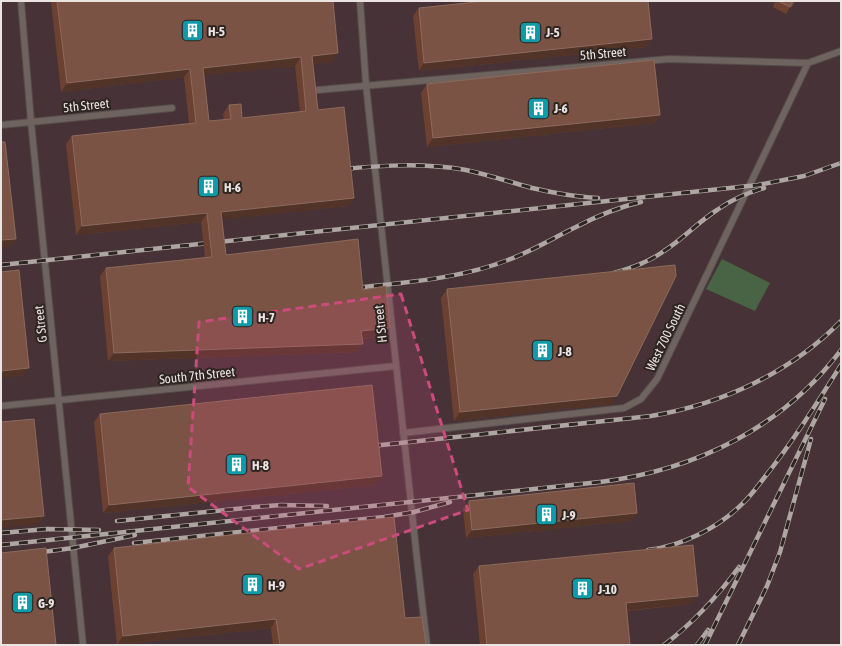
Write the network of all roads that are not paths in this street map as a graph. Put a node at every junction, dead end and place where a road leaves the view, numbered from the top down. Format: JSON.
{"nodes":[{"id":1,"x":21,"y":1,"type":"edge"},
{"id":2,"x":360,"y":1,"type":"edge"},
{"id":3,"x":841,"y":50,"type":"edge"},
{"id":4,"x":808,"y":63,"type":"junction"},
{"id":5,"x":366,"y":85,"type":"junction"},
{"id":6,"x":318,"y":90,"type":"dead end"},
{"id":7,"x":172,"y":108,"type":"dead end"},
{"id":8,"x":30,"y":122,"type":"junction"},
{"id":9,"x":1,"y":125,"type":"edge"},
{"id":10,"x":396,"y":366,"type":"junction"},
{"id":11,"x":59,"y":401,"type":"junction"},
{"id":12,"x":1,"y":406,"type":"edge"},
{"id":13,"x":403,"y":433,"type":"junction"},
{"id":14,"x":83,"y":645,"type":"edge"},
{"id":15,"x":427,"y":645,"type":"edge"}],
"edges":[{"from":1,"to":8,"type":"lane","name":"G Street"},
{"from":2,"to":5,"type":"lane","name":"H Street"},
{"from":3,"to":4,"type":"lane","name":"5th Street"},
{"from":4,"to":5,"type":"lane","name":"5th Street"},
{"from":4,"to":13,"type":"lane","name":"West 700 South"},
{"from":5,"to":6,"type":"lane","name":"5th Street"},
{"from":5,"to":10,"type":"lane","name":"H Street"},
{"from":7,"to":8,"type":"lane","name":"5th Street"},
{"from":8,"to":9,"type":"lane","name":"5th Street"},
{"from":8,"to":11,"type":"lane","name":"G Street"},
{"from":10,"to":11,"type":"lane","name":"South 7th Street"},
{"from":10,"to":13,"type":"lane","name":"H Street"},
{"from":11,"to":12,"type":"lane","name":"South 7th Street"},
{"from":11,"to":14,"type":"lane","name":"G Street"},
{"from":13,"to":15,"type":"lane","name":"H Street"}]}
